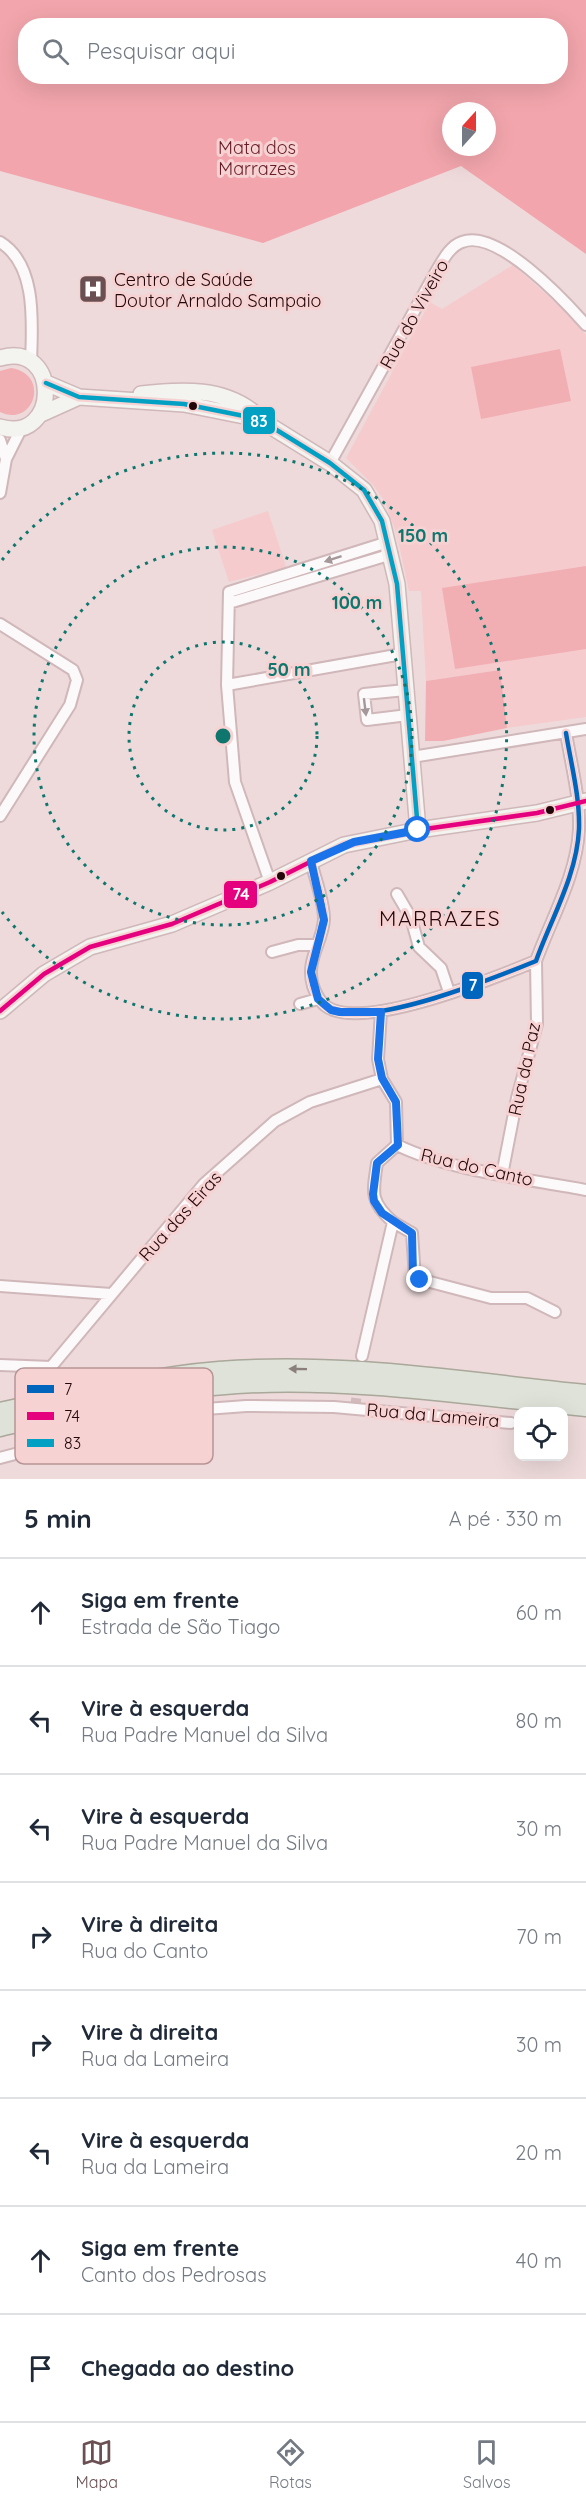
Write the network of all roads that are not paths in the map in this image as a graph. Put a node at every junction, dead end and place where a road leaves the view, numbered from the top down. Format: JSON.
{"nodes":[{"id":1,"x":0,"y":242,"type":"edge"},
{"id":2,"x":586,"y":325,"type":"edge"},
{"id":3,"x":32,"y":340,"type":"junction"},
{"id":4,"x":8,"y":358,"type":"edge"},
{"id":5,"x":31,"y":363,"type":"junction"},
{"id":6,"x":46,"y":383,"type":"junction"},
{"id":7,"x":79,"y":397,"type":"junction"},
{"id":8,"x":39,"y":415,"type":"junction"},
{"id":9,"x":0,"y":427,"type":"edge"},
{"id":10,"x":22,"y":427,"type":"junction"},
{"id":11,"x":0,"y":440,"type":"edge"},
{"id":12,"x":6,"y":459,"type":"junction"},
{"id":13,"x":330,"y":463,"type":"junction"},
{"id":14,"x":0,"y":493,"type":"edge"},
{"id":15,"x":390,"y":548,"type":"junction"},
{"id":16,"x":0,"y":624,"type":"edge"},
{"id":17,"x":402,"y":654,"type":"junction"},
{"id":18,"x":227,"y":685,"type":"junction"},
{"id":19,"x":406,"y":690,"type":"junction"},
{"id":20,"x":408,"y":715,"type":"junction"},
{"id":21,"x":586,"y":729,"type":"edge"},
{"id":22,"x":566,"y":733,"type":"junction"},
{"id":23,"x":412,"y":757,"type":"junction"},
{"id":24,"x":582,"y":802,"type":"edge"},
{"id":25,"x":0,"y":816,"type":"edge"},
{"id":26,"x":418,"y":830,"type":"junction"},
{"id":27,"x":583,"y":831,"type":"edge"},
{"id":28,"x":311,"y":861,"type":"junction"},
{"id":29,"x":270,"y":882,"type":"junction"},
{"id":30,"x":397,"y":894,"type":"dead end"},
{"id":31,"x":316,"y":945,"type":"junction"},
{"id":32,"x":272,"y":952,"type":"dead end"},
{"id":33,"x":536,"y":961,"type":"junction"},
{"id":34,"x":449,"y":992,"type":"junction"},
{"id":35,"x":318,"y":999,"type":"junction"},
{"id":36,"x":300,"y":1004,"type":"dead end"},
{"id":37,"x":0,"y":1011,"type":"edge"},
{"id":38,"x":381,"y":1012,"type":"junction"},
{"id":39,"x":382,"y":1078,"type":"junction"},
{"id":40,"x":398,"y":1145,"type":"junction"},
{"id":41,"x":502,"y":1175,"type":"junction"},
{"id":42,"x":586,"y":1190,"type":"edge"},
{"id":43,"x":393,"y":1222,"type":"junction"},
{"id":44,"x":0,"y":1286,"type":"edge"},
{"id":45,"x":111,"y":1294,"type":"junction"},
{"id":46,"x":555,"y":1312,"type":"dead end"},
{"id":47,"x":362,"y":1356,"type":"tunnel mouth"},
{"id":48,"x":0,"y":1365,"type":"edge"},
{"id":49,"x":213,"y":1373,"type":"edge"},
{"id":50,"x":213,"y":1388,"type":"edge"},
{"id":51,"x":586,"y":1394,"type":"edge"},
{"id":52,"x":586,"y":1407,"type":"edge"},
{"id":53,"x":213,"y":1408,"type":"edge"},
{"id":54,"x":15,"y":1409,"type":"edge"},
{"id":55,"x":0,"y":1412,"type":"edge"},
{"id":56,"x":15,"y":1423,"type":"edge"},
{"id":57,"x":511,"y":1423,"type":"dead end"},
{"id":58,"x":0,"y":1426,"type":"edge"},
{"id":59,"x":15,"y":1454,"type":"edge"},
{"id":60,"x":0,"y":1458,"type":"edge"}],
"edges":[{"from":1,"to":3,"type":"street"},
{"from":2,"to":13,"type":"street","name":"Rua do Viveiro"},
{"from":3,"to":4,"type":"street"},
{"from":3,"to":5,"type":"street"},
{"from":4,"to":5,"type":"main road"},
{"from":5,"to":6,"type":"main road"},
{"from":6,"to":7,"type":"main road"},
{"from":6,"to":8,"type":"main road"},
{"from":7,"to":8,"type":"main road"},
{"from":7,"to":13,"type":"main road"},
{"from":8,"to":10,"type":"main road"},
{"from":9,"to":10,"type":"main road"},
{"from":10,"to":12,"type":"street"},
{"from":11,"to":12,"type":"street"},
{"from":12,"to":14,"type":"street"},
{"from":13,"to":15,"type":"main road"},
{"from":15,"to":17,"type":"main road"},
{"from":15,"to":18,"type":"street"},
{"from":16,"to":25,"type":"street"},
{"from":17,"to":18,"type":"street"},
{"from":17,"to":19,"type":"main road"},
{"from":18,"to":29,"type":"street"},
{"from":19,"to":20,"type":"main road"},
{"from":19,"to":20,"type":"street","one_way":true},
{"from":20,"to":23,"type":"main road"},
{"from":21,"to":22,"type":"street"},
{"from":22,"to":23,"type":"street"},
{"from":22,"to":24,"type":"street"},
{"from":23,"to":26,"type":"main road"},
{"from":24,"to":26,"type":"main road"},
{"from":24,"to":27,"type":"street"},
{"from":26,"to":28,"type":"main road"},
{"from":27,"to":33,"type":"street"},
{"from":28,"to":29,"type":"main road"},
{"from":28,"to":31,"type":"street"},
{"from":29,"to":37,"type":"main road"},
{"from":30,"to":34,"type":"street"},
{"from":31,"to":32,"type":"street"},
{"from":31,"to":35,"type":"street"},
{"from":33,"to":34,"type":"street"},
{"from":33,"to":41,"type":"street","name":"Rua da Paz"},
{"from":34,"to":38,"type":"street"},
{"from":35,"to":36,"type":"street"},
{"from":35,"to":38,"type":"street"},
{"from":38,"to":39,"type":"street","name":"Rua do Canto"},
{"from":39,"to":40,"type":"street","name":"Rua do Canto"},
{"from":39,"to":45,"type":"street","name":"Rua das Eiras"},
{"from":40,"to":41,"type":"street","name":"Rua do Canto"},
{"from":40,"to":43,"type":"street"},
{"from":41,"to":42,"type":"street","name":"Rua do Canto"},
{"from":43,"to":46,"type":"street"},
{"from":43,"to":47,"type":"street"},
{"from":44,"to":45,"type":"street"},
{"from":45,"to":48,"type":"street","name":"Rua das Eiras"},
{"from":51,"to":49,"type":"highway","one_way":true},
{"from":50,"to":52,"type":"highway"},
{"from":53,"to":57,"type":"street","name":"Rua da Lameira"},
{"from":54,"to":55,"type":"highway","one_way":true},
{"from":56,"to":58,"type":"highway"},
{"from":59,"to":60,"type":"street","name":"Rua da Lameira"}]}
